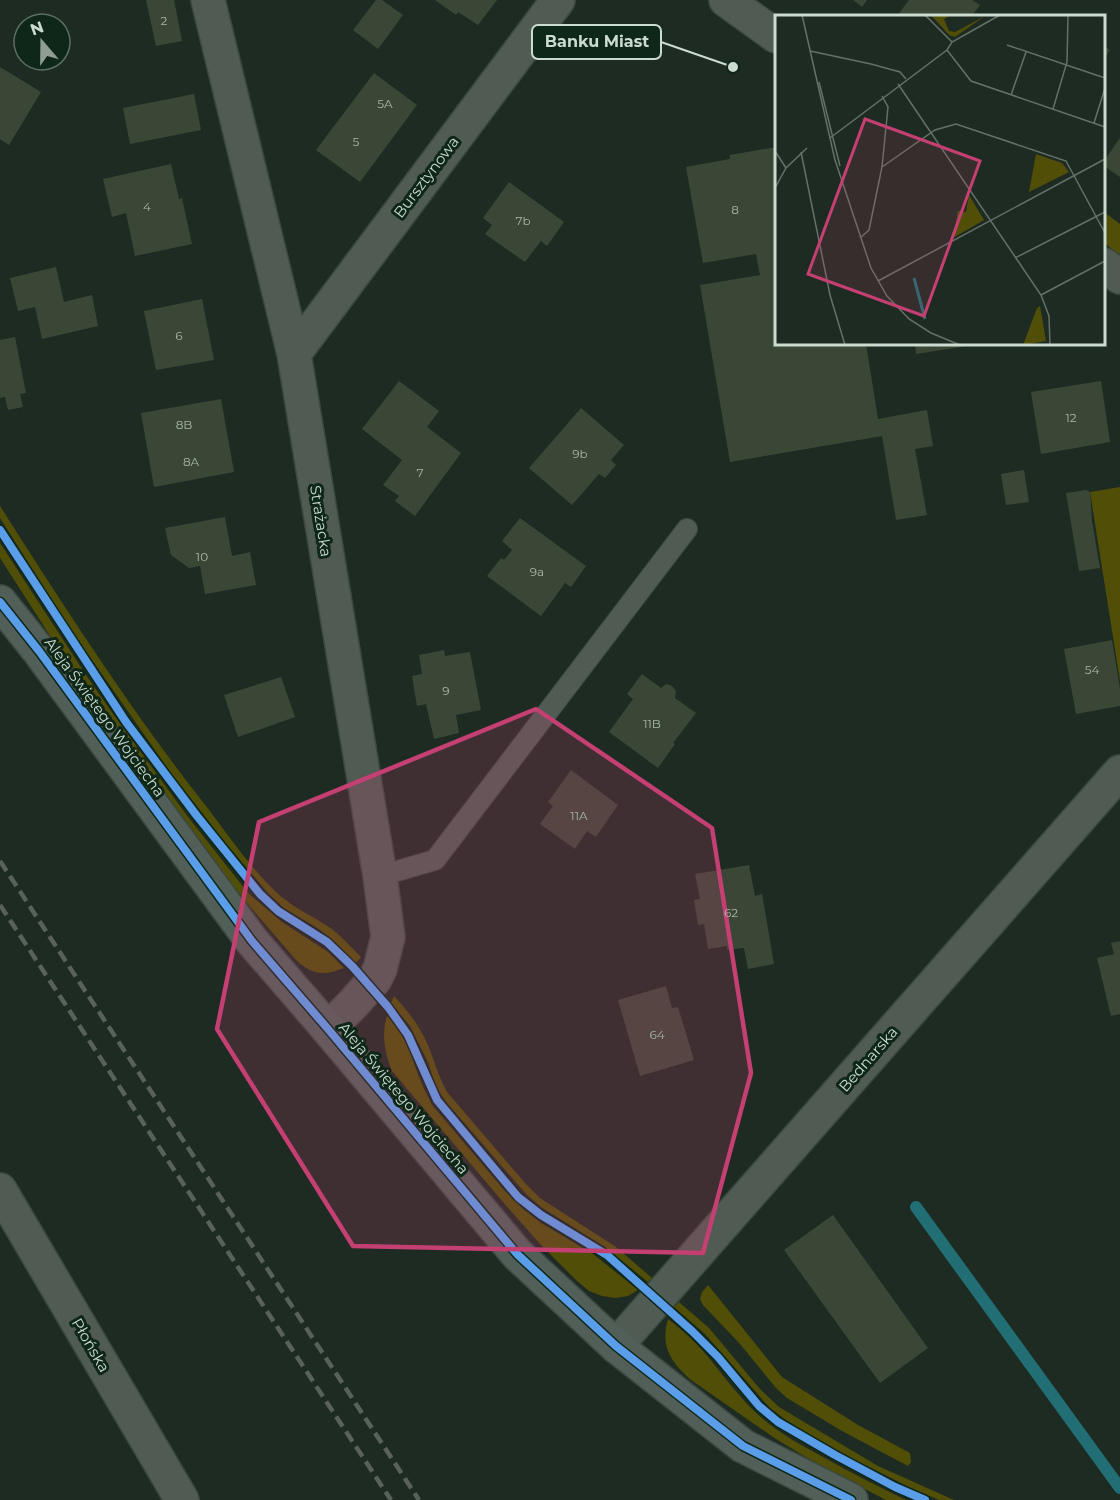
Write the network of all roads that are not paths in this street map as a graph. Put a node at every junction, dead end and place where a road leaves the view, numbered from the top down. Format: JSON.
{"nodes":[{"id":1,"x":208,"y":0,"type":"edge"},
{"id":2,"x":558,"y":0,"type":"edge"},
{"id":3,"x":726,"y":0,"type":"edge"},
{"id":4,"x":775,"y":35,"type":"edge"},
{"id":5,"x":1105,"y":266,"type":"edge"},
{"id":6,"x":1120,"y":277,"type":"edge"},
{"id":7,"x":294,"y":354,"type":"junction"},
{"id":8,"x":687,"y":529,"type":"dead end"},
{"id":9,"x":0,"y":592,"type":"edge"},
{"id":10,"x":0,"y":602,"type":"edge"},
{"id":11,"x":21,"y":627,"type":"junction"},
{"id":12,"x":1120,"y":772,"type":"edge"},
{"id":13,"x":380,"y":876,"type":"junction"},
{"id":14,"x":328,"y":1029,"type":"junction"},
{"id":15,"x":0,"y":1190,"type":"edge"},
{"id":16,"x":616,"y":1346,"type":"junction"},
{"id":17,"x":182,"y":1500,"type":"edge"},
{"id":18,"x":851,"y":1500,"type":"edge"}],
"edges":[{"from":1,"to":7,"type":"street","name":"Strażacka"},
{"from":2,"to":7,"type":"street","name":"Bursztynowa"},
{"from":3,"to":4,"type":"street"},
{"from":5,"to":6,"type":"street"},
{"from":7,"to":13,"type":"street","name":"Strażacka"},
{"from":8,"to":13,"type":"lane"},
{"from":9,"to":11,"type":"street","name":"Aleja Świętego Wojciecha"},
{"from":10,"to":11,"type":"street","name":"Aleja Świętego Wojciecha"},
{"from":11,"to":14,"type":"street","name":"Aleja Świętego Wojciecha"},
{"from":12,"to":16,"type":"street","name":"Bednarska"},
{"from":13,"to":14,"type":"street","name":"Strażacka"},
{"from":14,"to":16,"type":"street","name":"Aleja Świętego Wojciecha"},
{"from":15,"to":17,"type":"street","name":"Płońska"},
{"from":16,"to":18,"type":"street","name":"Aleja Świętego Wojciecha"}]}
